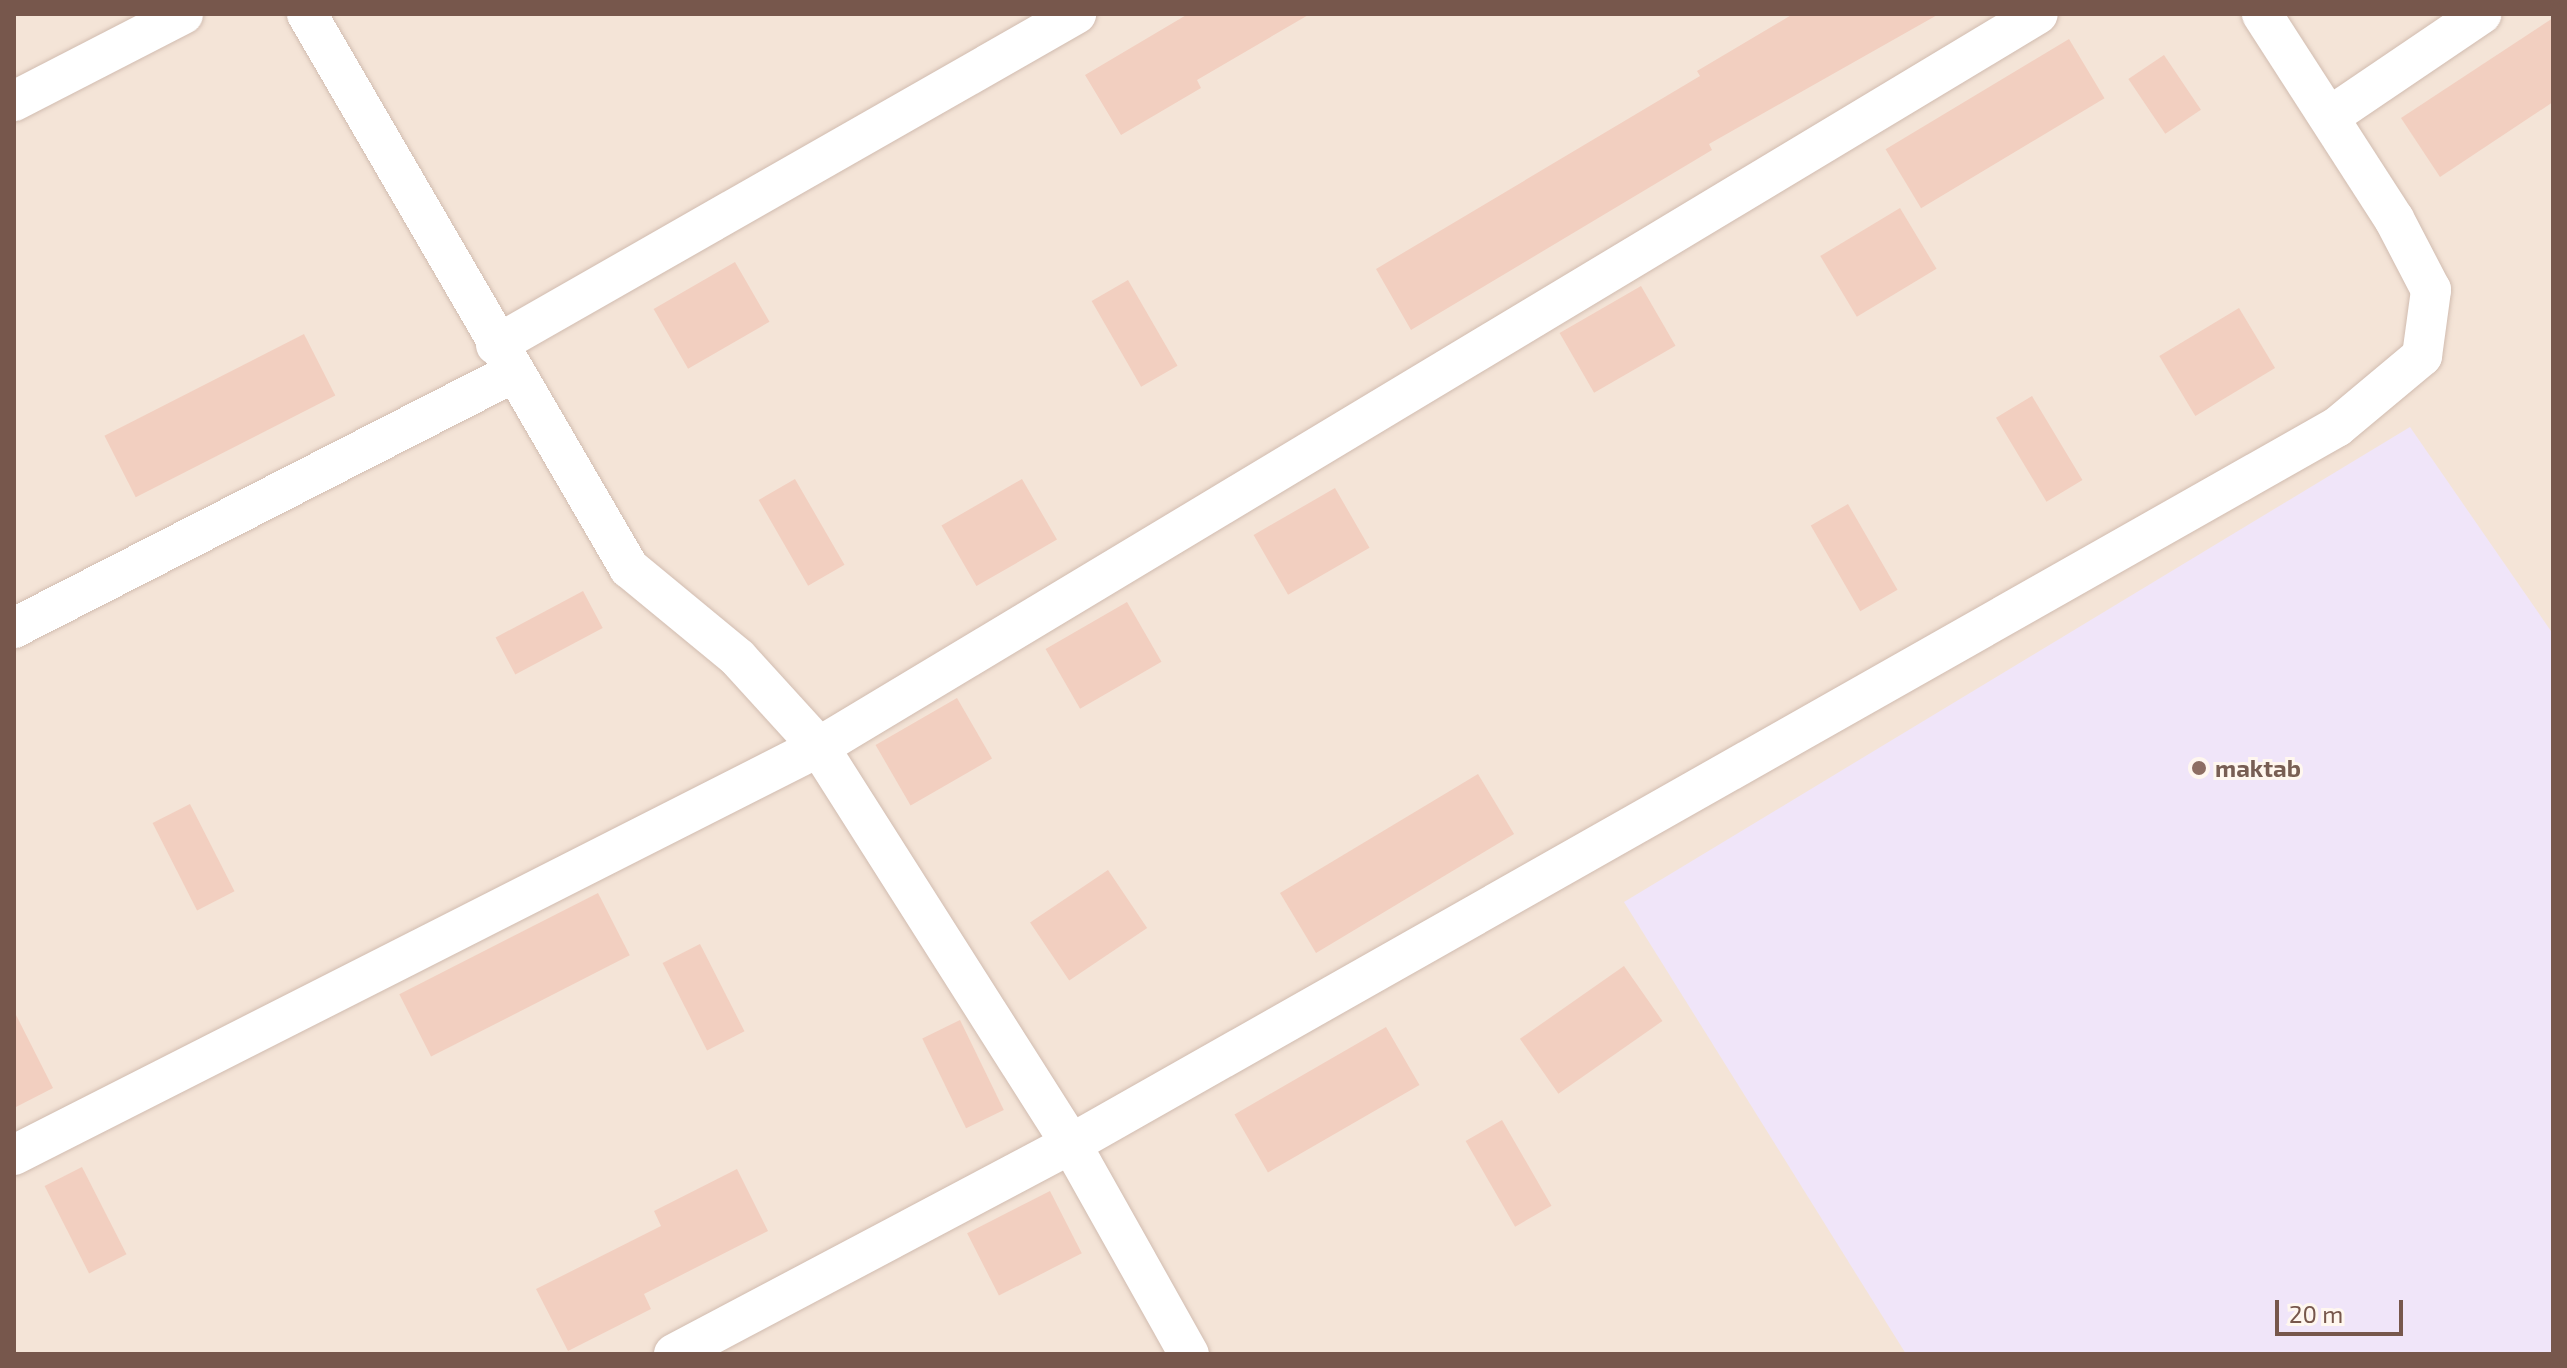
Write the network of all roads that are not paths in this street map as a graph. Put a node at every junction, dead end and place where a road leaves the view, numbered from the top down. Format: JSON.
{"nodes":[{"id":1,"x":183,"y":14,"type":"edge"},
{"id":2,"x":307,"y":14,"type":"edge"},
{"id":3,"x":1076,"y":14,"type":"edge"},
{"id":4,"x":2038,"y":14,"type":"edge"},
{"id":5,"x":2262,"y":14,"type":"edge"},
{"id":6,"x":2481,"y":14,"type":"edge"},
{"id":7,"x":14,"y":101,"type":"edge"},
{"id":8,"x":2329,"y":117,"type":"junction"},
{"id":9,"x":504,"y":359,"type":"junction"},
{"id":10,"x":14,"y":628,"type":"edge"},
{"id":11,"x":819,"y":747,"type":"junction"},
{"id":12,"x":1071,"y":1144,"type":"junction"},
{"id":13,"x":14,"y":1155,"type":"edge"},
{"id":14,"x":674,"y":1354,"type":"edge"},
{"id":15,"x":1189,"y":1354,"type":"edge"}],
"edges":[{"from":1,"to":7,"type":"street"},
{"from":2,"to":9,"type":"street"},
{"from":3,"to":9,"type":"street"},
{"from":4,"to":11,"type":"street"},
{"from":5,"to":8,"type":"street"},
{"from":6,"to":8,"type":"street"},
{"from":8,"to":12,"type":"street"},
{"from":9,"to":10,"type":"street"},
{"from":9,"to":11,"type":"street"},
{"from":11,"to":12,"type":"street"},
{"from":11,"to":13,"type":"street"},
{"from":12,"to":14,"type":"street"},
{"from":12,"to":15,"type":"street"}]}
